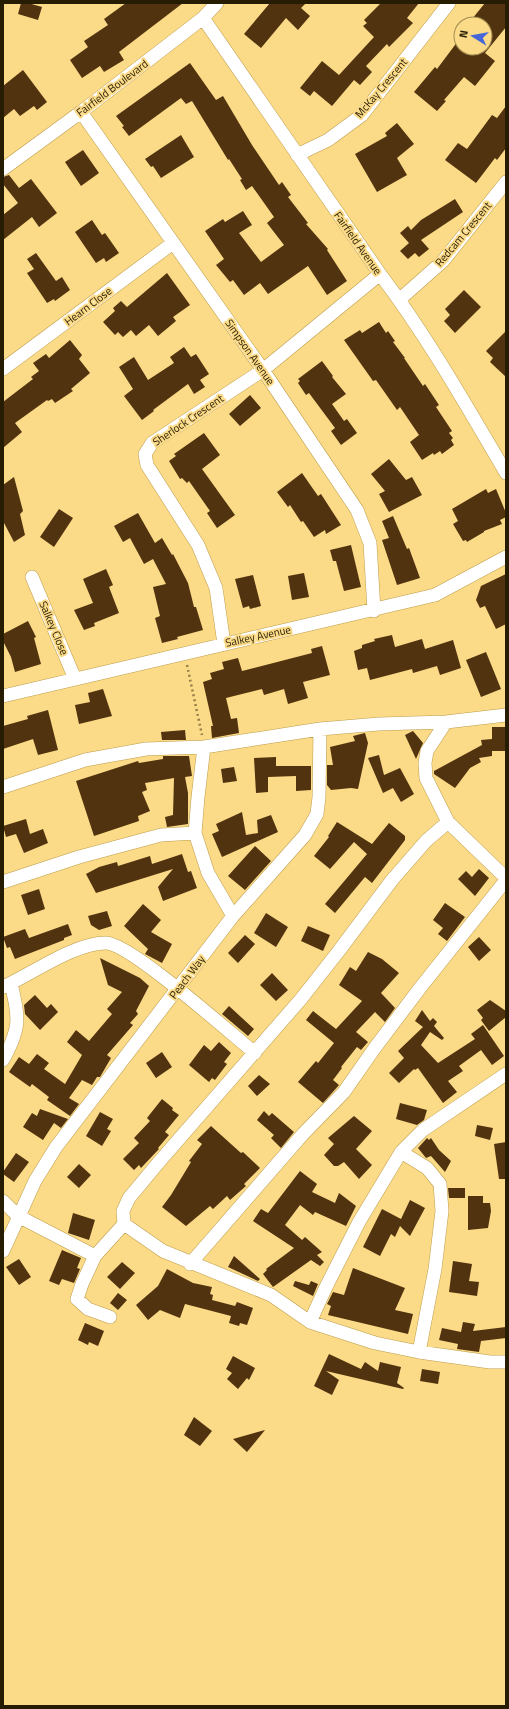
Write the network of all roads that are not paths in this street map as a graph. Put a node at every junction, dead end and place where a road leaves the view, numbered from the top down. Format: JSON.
{"nodes":[{"id":1,"x":217,"y":3,"type":"edge"},
{"id":2,"x":450,"y":3,"type":"edge"},
{"id":3,"x":203,"y":18,"type":"junction"},
{"id":4,"x":81,"y":112,"type":"junction"},
{"id":5,"x":297,"y":155,"type":"junction"},
{"id":6,"x":3,"y":169,"type":"edge"},
{"id":7,"x":506,"y":182,"type":"edge"},
{"id":8,"x":173,"y":243,"type":"junction"},
{"id":9,"x":380,"y":274,"type":"junction"},
{"id":10,"x":399,"y":300,"type":"junction"},
{"id":11,"x":3,"y":369,"type":"edge"},
{"id":12,"x":263,"y":370,"type":"junction"},
{"id":13,"x":506,"y":473,"type":"edge"},
{"id":14,"x":506,"y":556,"type":"edge"},
{"id":15,"x":32,"y":578,"type":"dead end"},
{"id":16,"x":374,"y":611,"type":"junction"},
{"id":17,"x":224,"y":644,"type":"junction"},
{"id":18,"x":75,"y":679,"type":"junction"},
{"id":19,"x":3,"y":696,"type":"edge"},
{"id":20,"x":506,"y":716,"type":"edge"},
{"id":21,"x":446,"y":722,"type":"junction"},
{"id":22,"x":320,"y":729,"type":"junction"},
{"id":23,"x":204,"y":747,"type":"junction"},
{"id":24,"x":3,"y":786,"type":"edge"},
{"id":25,"x":448,"y":822,"type":"junction"},
{"id":26,"x":195,"y":833,"type":"junction"},
{"id":27,"x":506,"y":879,"type":"edge"},
{"id":28,"x":3,"y":882,"type":"edge"},
{"id":29,"x":233,"y":916,"type":"junction"},
{"id":30,"x":7,"y":985,"type":"edge"},
{"id":31,"x":178,"y":989,"type":"junction"},
{"id":32,"x":255,"y":1054,"type":"junction"},
{"id":33,"x":3,"y":1060,"type":"edge"},
{"id":34,"x":506,"y":1074,"type":"edge"},
{"id":35,"x":401,"y":1152,"type":"junction"},
{"id":36,"x":3,"y":1201,"type":"edge"},
{"id":37,"x":18,"y":1216,"type":"junction"},
{"id":38,"x":124,"y":1224,"type":"junction"},
{"id":39,"x":3,"y":1251,"type":"edge"},
{"id":40,"x":95,"y":1256,"type":"junction"},
{"id":41,"x":190,"y":1264,"type":"junction"},
{"id":42,"x":110,"y":1317,"type":"dead end"},
{"id":43,"x":310,"y":1322,"type":"junction"},
{"id":44,"x":419,"y":1352,"type":"junction"},
{"id":45,"x":506,"y":1362,"type":"edge"}],
"edges":[{"from":1,"to":3,"type":"street","name":"Fairfield Boulevard"},
{"from":2,"to":5,"type":"street","name":"McKay Crescent"},
{"from":3,"to":4,"type":"street","name":"Fairfield Boulevard"},
{"from":3,"to":5,"type":"street","name":"Fairfield Avenue"},
{"from":4,"to":6,"type":"street","name":"Fairfield Boulevard"},
{"from":4,"to":8,"type":"street","name":"Simpson Avenue"},
{"from":5,"to":9,"type":"street","name":"Fairfield Avenue"},
{"from":7,"to":10,"type":"street","name":"Redcam Crescent"},
{"from":8,"to":11,"type":"street","name":"Hearn Close"},
{"from":8,"to":12,"type":"street","name":"Simpson Avenue"},
{"from":9,"to":10,"type":"street","name":"Fairfield Avenue"},
{"from":9,"to":12,"type":"street","name":"Sherlock Crescent"},
{"from":10,"to":13,"type":"street","name":"Fairfield Avenue"},
{"from":12,"to":16,"type":"street","name":"Simpson Avenue"},
{"from":12,"to":17,"type":"street","name":"Sherlock Crescent"},
{"from":14,"to":16,"type":"street","name":"Salkey Avenue"},
{"from":15,"to":18,"type":"street","name":"Salkey Close"},
{"from":16,"to":17,"type":"street","name":"Salkey Avenue"},
{"from":17,"to":18,"type":"street","name":"Salkey Avenue"},
{"from":18,"to":19,"type":"street","name":"Salkey Avenue"},
{"from":20,"to":21,"type":"street"},
{"from":21,"to":22,"type":"street"},
{"from":21,"to":25,"type":"street"},
{"from":22,"to":23,"type":"street"},
{"from":22,"to":29,"type":"street","name":"Peach Way"},
{"from":23,"to":24,"type":"street"},
{"from":23,"to":26,"type":"street"},
{"from":25,"to":27,"type":"street"},
{"from":25,"to":32,"type":"street"},
{"from":26,"to":28,"type":"street"},
{"from":26,"to":29,"type":"street"},
{"from":27,"to":41,"type":"street"},
{"from":29,"to":31,"type":"street","name":"Peach Way"},
{"from":30,"to":31,"type":"street"},
{"from":30,"to":33,"type":"street"},
{"from":31,"to":32,"type":"street"},
{"from":31,"to":37,"type":"street","name":"Peach Way"},
{"from":32,"to":38,"type":"street"},
{"from":34,"to":35,"type":"street"},
{"from":35,"to":43,"type":"street"},
{"from":35,"to":44,"type":"street"},
{"from":36,"to":37,"type":"street"},
{"from":37,"to":39,"type":"street","name":"Peach Way"},
{"from":37,"to":40,"type":"street"},
{"from":38,"to":40,"type":"street"},
{"from":38,"to":41,"type":"street"},
{"from":40,"to":42,"type":"street"},
{"from":41,"to":43,"type":"street"},
{"from":43,"to":44,"type":"street"},
{"from":44,"to":45,"type":"street"}]}
